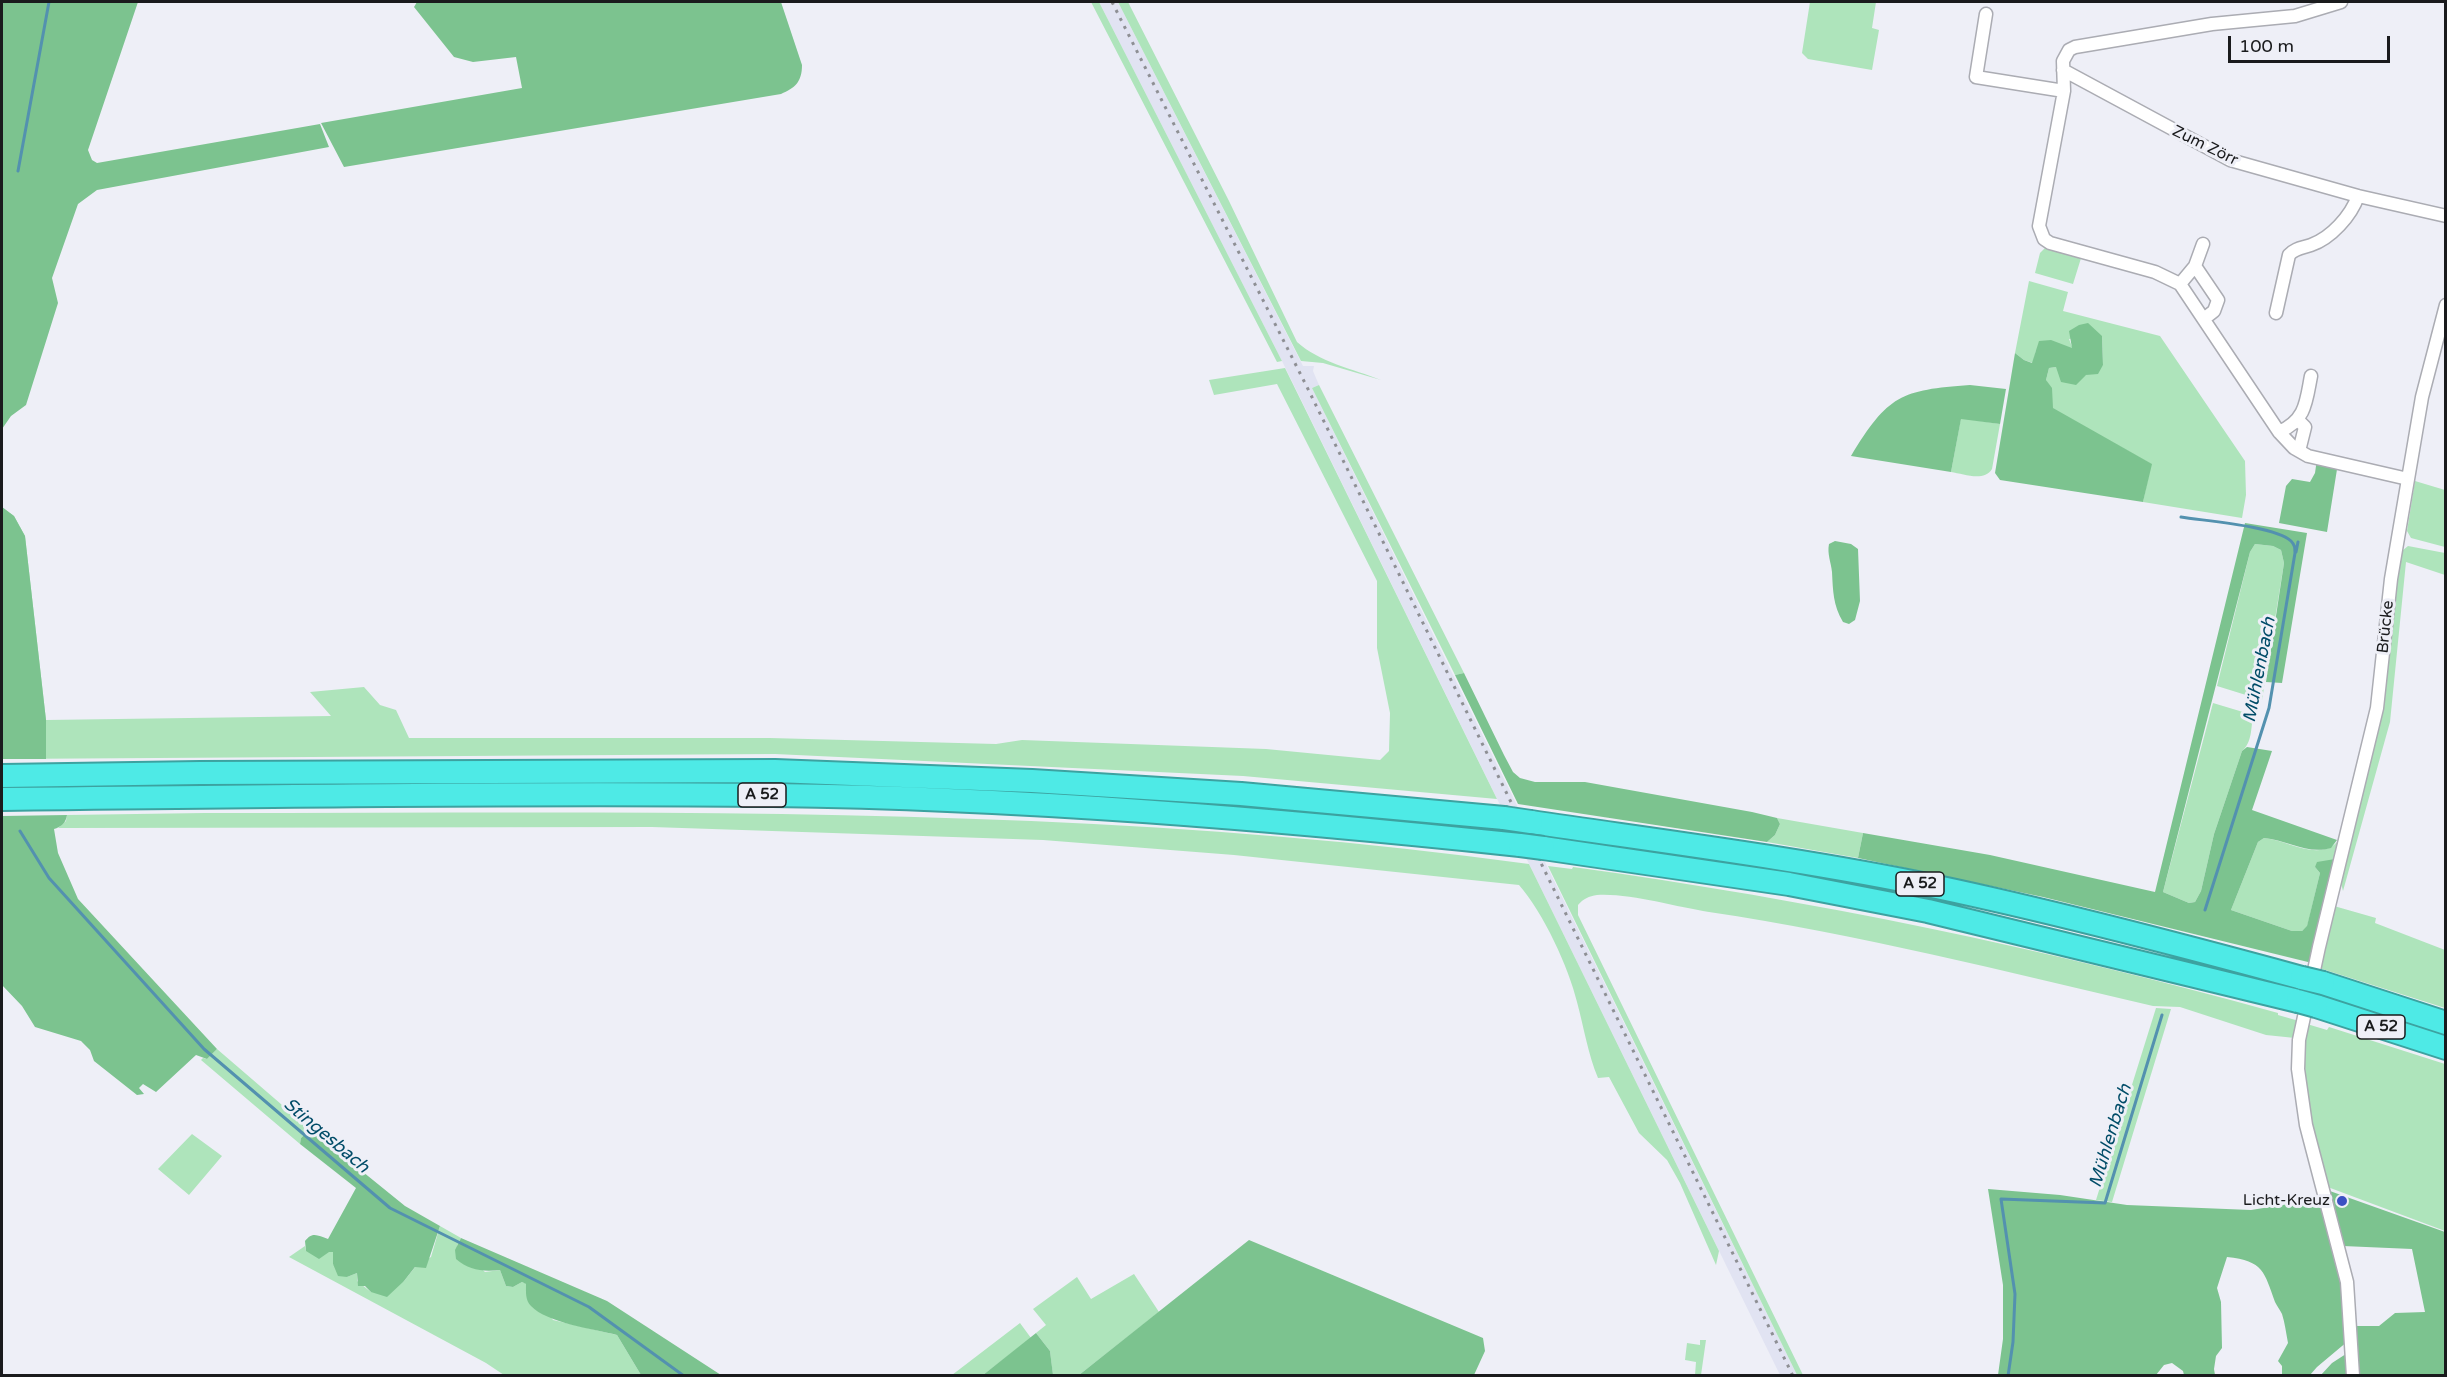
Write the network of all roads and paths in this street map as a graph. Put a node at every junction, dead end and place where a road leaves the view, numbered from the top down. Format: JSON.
{"nodes":[{"id":1,"x":2341,"y":2,"type":"edge"},
{"id":2,"x":1986,"y":14,"type":"dead end"},
{"id":3,"x":2063,"y":70,"type":"junction"},
{"id":4,"x":2064,"y":92,"type":"junction"},
{"id":5,"x":2358,"y":196,"type":"junction"},
{"id":6,"x":2445,"y":216,"type":"edge"},
{"id":7,"x":2204,"y":244,"type":"dead end"},
{"id":8,"x":2195,"y":266,"type":"junction"},
{"id":9,"x":2180,"y":284,"type":"junction"},
{"id":10,"x":2445,"y":305,"type":"edge"},
{"id":11,"x":2276,"y":313,"type":"dead end"},
{"id":12,"x":2205,"y":318,"type":"junction"},
{"id":13,"x":2312,"y":376,"type":"dead end"},
{"id":14,"x":2298,"y":420,"type":"junction"},
{"id":15,"x":2280,"y":432,"type":"junction"},
{"id":16,"x":2299,"y":451,"type":"junction"},
{"id":17,"x":2408,"y":479,"type":"junction"},
{"id":18,"x":2,"y":776,"type":"edge"},
{"id":19,"x":2,"y":799,"type":"edge"},
{"id":20,"x":2445,"y":1023,"type":"edge"},
{"id":21,"x":2445,"y":1047,"type":"edge"},
{"id":22,"x":2354,"y":1376,"type":"edge"}],
"edges":[{"from":1,"to":3,"type":"street"},
{"from":2,"to":4,"type":"street"},
{"from":3,"to":4,"type":"street"},
{"from":3,"to":5,"type":"street","name":"Zum Zörr"},
{"from":4,"to":9,"type":"street"},
{"from":5,"to":6,"type":"street","name":"Zum Zörr"},
{"from":5,"to":11,"type":"street"},
{"from":7,"to":8,"type":"street"},
{"from":8,"to":9,"type":"street"},
{"from":8,"to":12,"type":"street"},
{"from":9,"to":12,"type":"street"},
{"from":10,"to":17,"type":"street","name":"Brücke"},
{"from":12,"to":15,"type":"street"},
{"from":13,"to":14,"type":"street"},
{"from":14,"to":15,"type":"street"},
{"from":14,"to":16,"type":"street"},
{"from":15,"to":16,"type":"street"},
{"from":16,"to":17,"type":"street"},
{"from":17,"to":22,"type":"street","name":"Brücke"},
{"from":18,"to":20,"type":"highway","number":"A 52","bridge":true},
{"from":19,"to":21,"type":"highway","number":"A 52","bridge":true}]}
